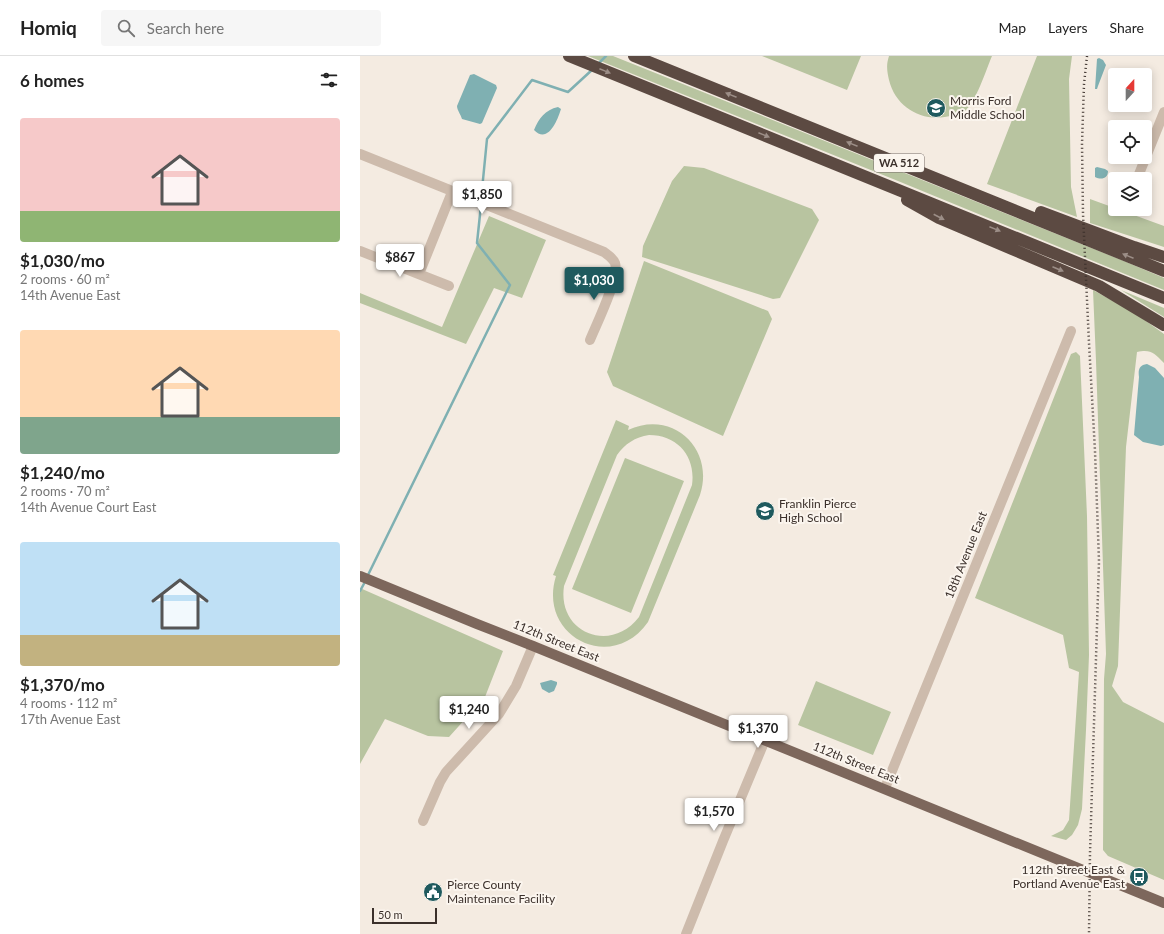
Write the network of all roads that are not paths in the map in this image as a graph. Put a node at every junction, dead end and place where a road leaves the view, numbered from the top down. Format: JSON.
{"nodes":[{"id":1,"x":569,"y":56,"type":"edge"},
{"id":2,"x":634,"y":56,"type":"edge"},
{"id":3,"x":1164,"y":112,"type":"edge"},
{"id":4,"x":360,"y":154,"type":"edge"},
{"id":5,"x":877,"y":154,"type":"junction"},
{"id":6,"x":1140,"y":172,"type":"edge"},
{"id":7,"x":868,"y":177,"type":"junction"},
{"id":8,"x":452,"y":192,"type":"junction"},
{"id":9,"x":360,"y":251,"type":"edge"},
{"id":10,"x":1164,"y":257,"type":"edge"},
{"id":11,"x":1164,"y":271,"type":"edge"},
{"id":12,"x":419,"y":274,"type":"junction"},
{"id":13,"x":449,"y":286,"type":"dead end"},
{"id":14,"x":1164,"y":298,"type":"edge"},
{"id":15,"x":1164,"y":325,"type":"edge"},
{"id":16,"x":1072,"y":331,"type":"dead end"},
{"id":17,"x":590,"y":340,"type":"dead end"},
{"id":18,"x":360,"y":576,"type":"edge"},
{"id":19,"x":533,"y":646,"type":"junction"},
{"id":20,"x":765,"y":740,"type":"junction"},
{"id":21,"x":884,"y":788,"type":"junction"},
{"id":22,"x":423,"y":821,"type":"dead end"},
{"id":23,"x":1164,"y":903,"type":"edge"},
{"id":24,"x":686,"y":934,"type":"edge"}],
"edges":[{"from":1,"to":7,"type":"highway","number":"WA 512","one_way":true},
{"from":5,"to":2,"type":"highway","number":"WA 512","one_way":true},
{"from":3,"to":6,"type":"street"},
{"from":4,"to":8,"type":"street"},
{"from":5,"to":10,"type":"highway"},
{"from":11,"to":5,"type":"highway","number":"WA 512","one_way":true},
{"from":7,"to":14,"type":"highway","number":"WA 512","one_way":true},
{"from":7,"to":15,"type":"highway","one_way":true},
{"from":8,"to":12,"type":"street"},
{"from":8,"to":17,"type":"street"},
{"from":9,"to":12,"type":"street"},
{"from":12,"to":13,"type":"street"},
{"from":16,"to":21,"type":"street","name":"18th Avenue East"},
{"from":18,"to":19,"type":"main road","name":"112th Street East"},
{"from":19,"to":20,"type":"main road","name":"112th Street East"},
{"from":19,"to":22,"type":"street"},
{"from":20,"to":21,"type":"main road","name":"112th Street East"},
{"from":20,"to":24,"type":"street"},
{"from":21,"to":23,"type":"main road","name":"112th Street East"}]}
